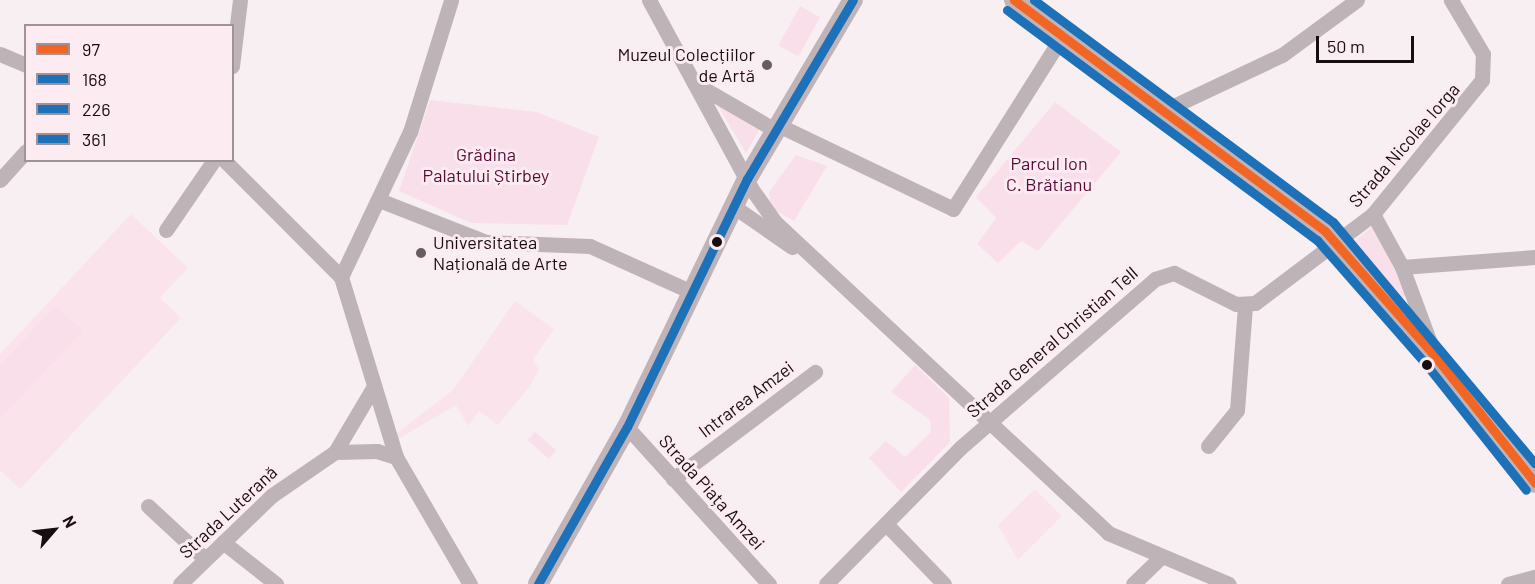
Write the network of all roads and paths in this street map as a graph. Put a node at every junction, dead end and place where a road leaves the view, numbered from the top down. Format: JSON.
{"nodes":[{"id":1,"x":240,"y":0,"type":"edge"},
{"id":2,"x":451,"y":0,"type":"edge"},
{"id":3,"x":649,"y":0,"type":"edge"},
{"id":4,"x":854,"y":0,"type":"edge"},
{"id":5,"x":1014,"y":0,"type":"edge"},
{"id":6,"x":1357,"y":0,"type":"edge"},
{"id":7,"x":1451,"y":0,"type":"edge"},
{"id":8,"x":1063,"y":35,"type":"junction"},
{"id":9,"x":234,"y":50,"type":"edge"},
{"id":10,"x":0,"y":54,"type":"edge"},
{"id":11,"x":24,"y":64,"type":"edge"},
{"id":12,"x":694,"y":83,"type":"junction"},
{"id":13,"x":1165,"y":110,"type":"junction"},
{"id":14,"x":777,"y":128,"type":"junction"},
{"id":15,"x":24,"y":153,"type":"edge"},
{"id":16,"x":213,"y":162,"type":"edge"},
{"id":17,"x":226,"y":162,"type":"edge"},
{"id":18,"x":747,"y":179,"type":"junction"},
{"id":19,"x":0,"y":180,"type":"edge"},
{"id":20,"x":379,"y":201,"type":"junction"},
{"id":21,"x":733,"y":206,"type":"junction"},
{"id":22,"x":1373,"y":214,"type":"junction"},
{"id":23,"x":166,"y":230,"type":"dead end"},
{"id":24,"x":1338,"y":243,"type":"junction"},
{"id":25,"x":1535,"y":257,"type":"edge"},
{"id":26,"x":1402,"y":267,"type":"junction"},
{"id":27,"x":341,"y":277,"type":"junction"},
{"id":28,"x":846,"y":284,"type":"junction"},
{"id":29,"x":692,"y":292,"type":"junction"},
{"id":30,"x":1245,"y":305,"type":"junction"},
{"id":31,"x":1434,"y":356,"type":"junction"},
{"id":32,"x":815,"y":372,"type":"dead end"},
{"id":33,"x":374,"y":386,"type":"junction"},
{"id":34,"x":990,"y":422,"type":"junction"},
{"id":35,"x":627,"y":427,"type":"junction"},
{"id":36,"x":1208,"y":446,"type":"dead end"},
{"id":37,"x":335,"y":452,"type":"junction"},
{"id":38,"x":396,"y":457,"type":"junction"},
{"id":39,"x":673,"y":479,"type":"junction"},
{"id":40,"x":1535,"y":483,"type":"edge"},
{"id":41,"x":148,"y":506,"type":"dead end"},
{"id":42,"x":887,"y":525,"type":"junction"},
{"id":43,"x":223,"y":542,"type":"junction"},
{"id":44,"x":1161,"y":557,"type":"junction"},
{"id":45,"x":205,"y":559,"type":"junction"},
{"id":46,"x":1535,"y":577,"type":"edge"},
{"id":47,"x":180,"y":584,"type":"edge"},
{"id":48,"x":276,"y":584,"type":"edge"},
{"id":49,"x":470,"y":584,"type":"edge"},
{"id":50,"x":538,"y":584,"type":"edge"},
{"id":51,"x":769,"y":584,"type":"edge"},
{"id":52,"x":826,"y":584,"type":"edge"},
{"id":53,"x":944,"y":584,"type":"edge"},
{"id":54,"x":1133,"y":584,"type":"edge"},
{"id":55,"x":1229,"y":584,"type":"edge"},
{"id":56,"x":1508,"y":584,"type":"edge"}],
"edges":[{"from":1,"to":9,"type":"street"},
{"from":2,"to":20,"type":"street"},
{"from":3,"to":12,"type":"street"},
{"from":4,"to":14,"type":"main road"},
{"from":5,"to":8,"type":"main road"},
{"from":6,"to":13,"type":"street"},
{"from":7,"to":22,"type":"street","name":"Strada Nicolae Iorga"},
{"from":8,"to":13,"type":"main road"},
{"from":8,"to":14,"type":"street"},
{"from":10,"to":11,"type":"street"},
{"from":12,"to":14,"type":"street"},
{"from":12,"to":18,"type":"street"},
{"from":13,"to":24,"type":"main road"},
{"from":14,"to":18,"type":"main road"},
{"from":15,"to":19,"type":"street"},
{"from":16,"to":23,"type":"street"},
{"from":17,"to":27,"type":"street"},
{"from":18,"to":21,"type":"main road"},
{"from":18,"to":28,"type":"street"},
{"from":20,"to":27,"type":"street"},
{"from":20,"to":29,"type":"street"},
{"from":21,"to":28,"type":"street"},
{"from":21,"to":29,"type":"main road"},
{"from":22,"to":24,"type":"street","name":"Strada Nicolae Iorga"},
{"from":22,"to":26,"type":"street"},
{"from":24,"to":30,"type":"street"},
{"from":24,"to":31,"type":"main road"},
{"from":25,"to":26,"type":"street"},
{"from":26,"to":31,"type":"street"},
{"from":27,"to":33,"type":"street"},
{"from":28,"to":34,"type":"street"},
{"from":29,"to":35,"type":"main road"},
{"from":30,"to":34,"type":"street","name":"Strada General Christian Tell"},
{"from":30,"to":36,"type":"street"},
{"from":31,"to":40,"type":"main road"},
{"from":32,"to":39,"type":"street","name":"Intrarea Amzei"},
{"from":33,"to":37,"type":"street","name":"Strada Luterană"},
{"from":33,"to":38,"type":"street"},
{"from":34,"to":42,"type":"street","name":"Strada General Christian Tell"},
{"from":34,"to":44,"type":"street"},
{"from":35,"to":39,"type":"street","name":"Strada Piața Amzei"},
{"from":35,"to":50,"type":"main road"},
{"from":37,"to":38,"type":"street"},
{"from":37,"to":43,"type":"street","name":"Strada Luterană"},
{"from":38,"to":49,"type":"street"},
{"from":39,"to":51,"type":"street","name":"Strada Piața Amzei"},
{"from":41,"to":45,"type":"street"},
{"from":42,"to":52,"type":"street","name":"Strada General Christian Tell"},
{"from":42,"to":53,"type":"street"},
{"from":43,"to":45,"type":"street","name":"Strada Luterană"},
{"from":43,"to":48,"type":"street"},
{"from":44,"to":54,"type":"street"},
{"from":44,"to":55,"type":"street"},
{"from":45,"to":47,"type":"street","name":"Strada Luterană"},
{"from":46,"to":56,"type":"street"}]}
